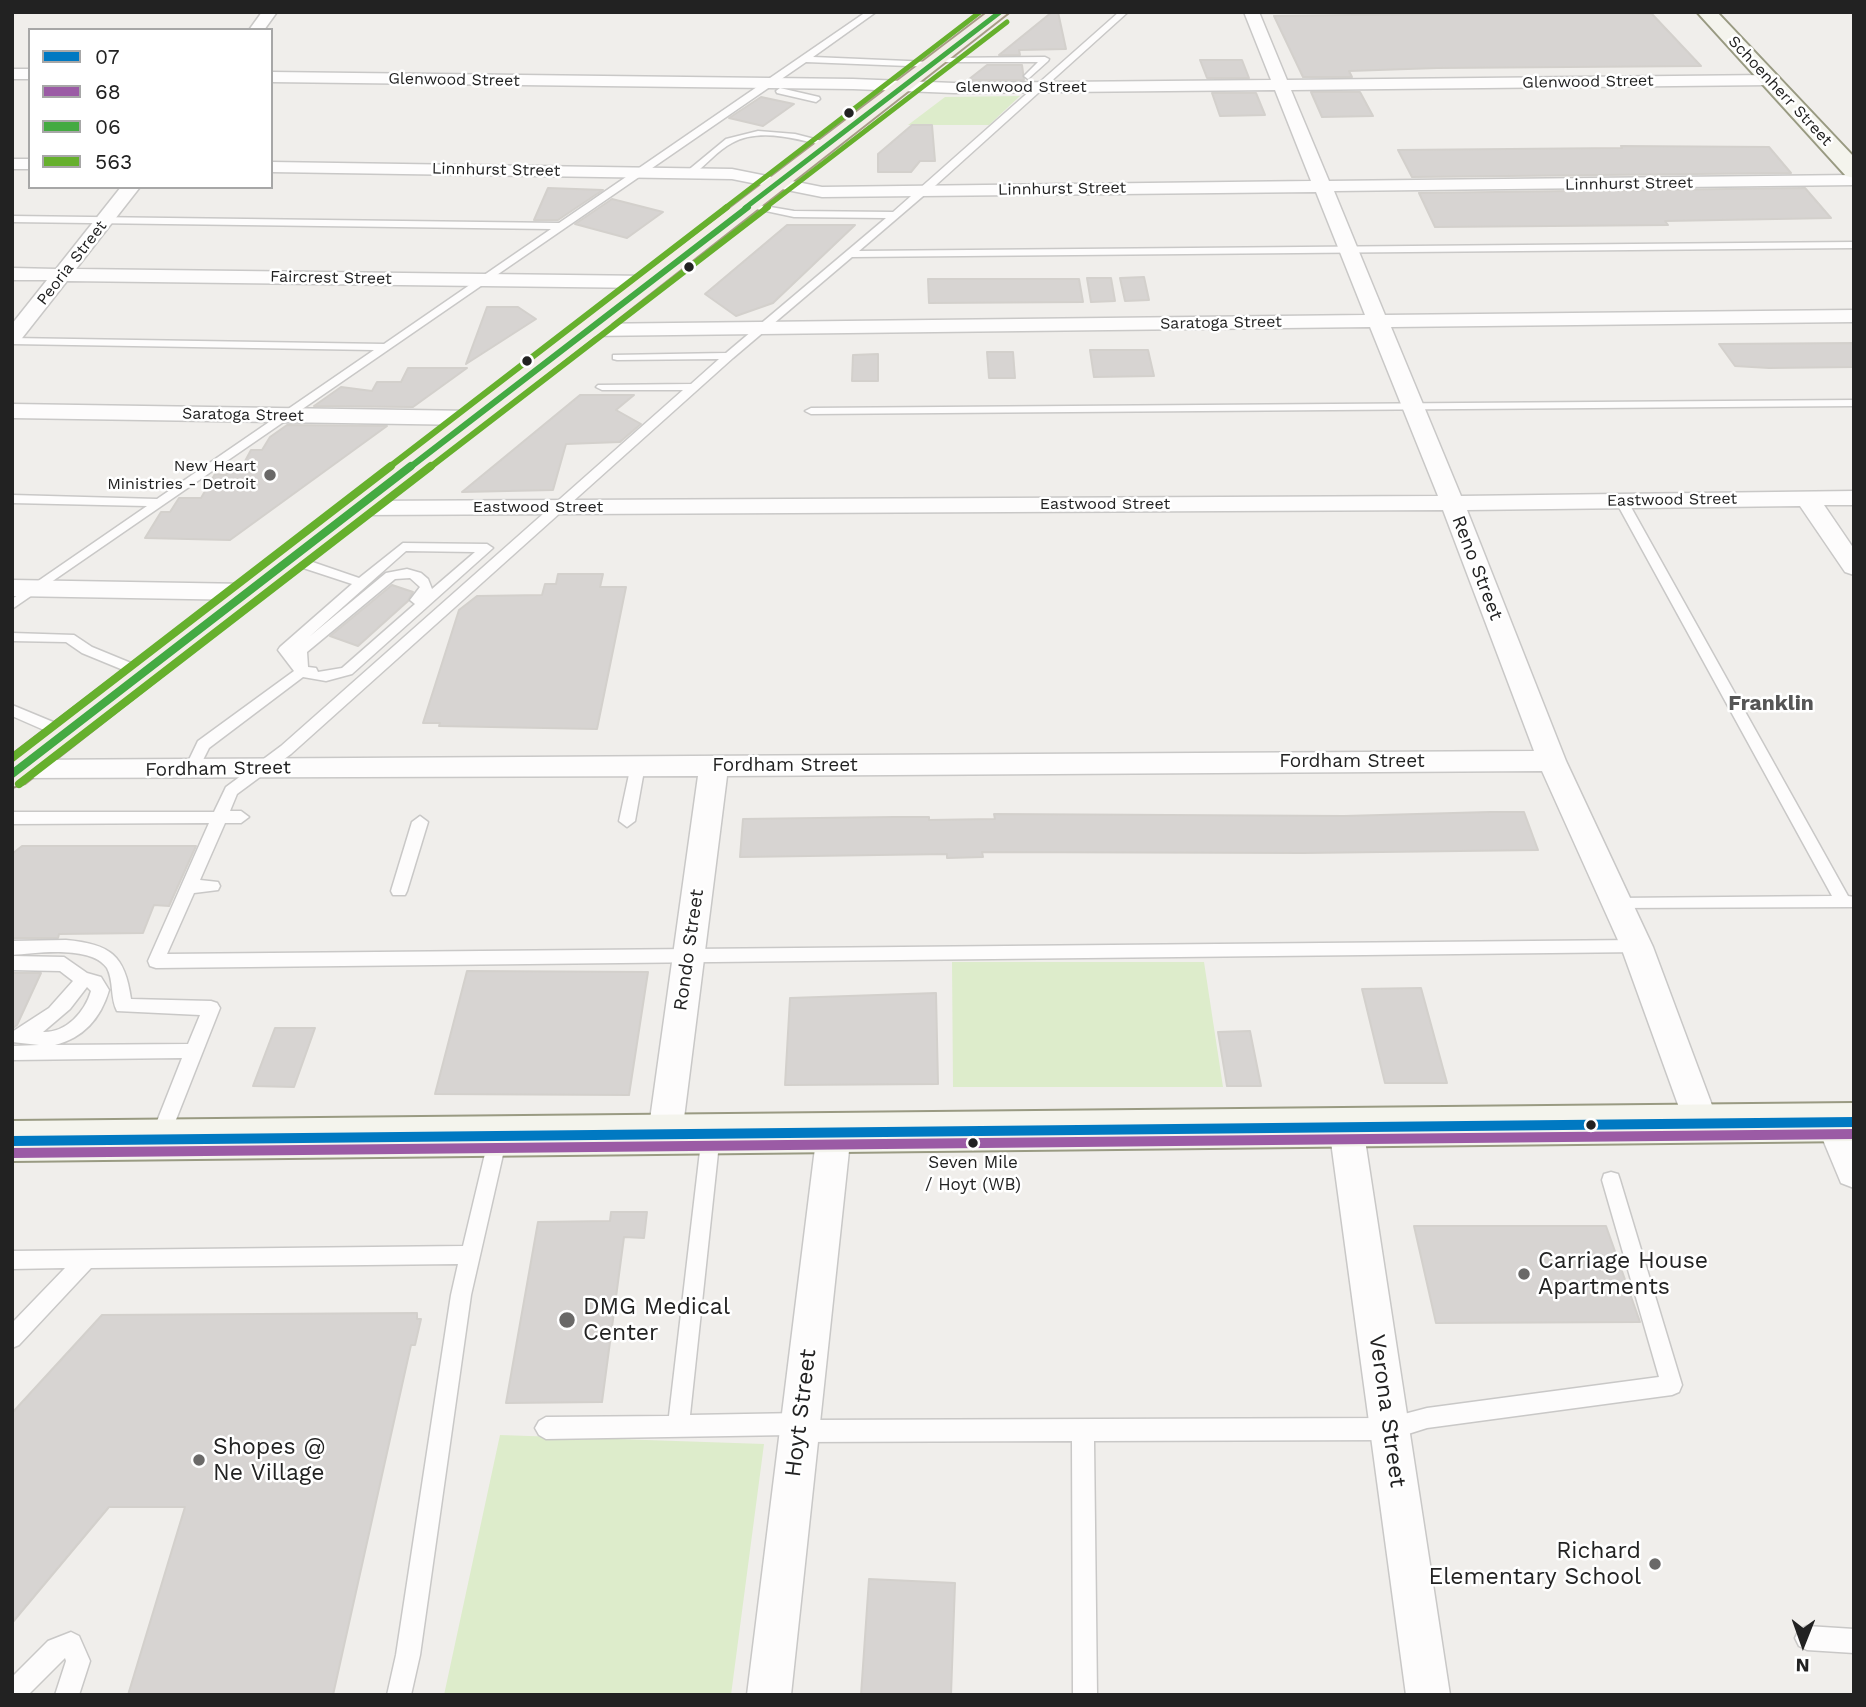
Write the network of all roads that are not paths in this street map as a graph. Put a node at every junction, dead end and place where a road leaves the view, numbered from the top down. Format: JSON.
{"nodes":[{"id":1,"x":270,"y":12,"type":"edge"},
{"id":2,"x":872,"y":12,"type":"edge"},
{"id":3,"x":1000,"y":12,"type":"edge"},
{"id":4,"x":1125,"y":12,"type":"edge"},
{"id":5,"x":1251,"y":12,"type":"edge"},
{"id":6,"x":1706,"y":12,"type":"edge"},
{"id":7,"x":258,"y":28,"type":"edge"},
{"id":8,"x":804,"y":59,"type":"junction"},
{"id":9,"x":934,"y":63,"type":"junction"},
{"id":10,"x":273,"y":77,"type":"edge"},
{"id":11,"x":1771,"y":80,"type":"junction"},
{"id":12,"x":1034,"y":82,"type":"junction"},
{"id":13,"x":1281,"y":85,"type":"junction"},
{"id":14,"x":905,"y":86,"type":"junction"},
{"id":15,"x":775,"y":87,"type":"junction"},
{"id":16,"x":830,"y":144,"type":"junction"},
{"id":17,"x":273,"y":167,"type":"edge"},
{"id":18,"x":642,"y":171,"type":"junction"},
{"id":19,"x":1854,"y":171,"type":"edge"},
{"id":20,"x":691,"y":172,"type":"junction"},
{"id":21,"x":1854,"y":180,"type":"edge"},
{"id":22,"x":779,"y":183,"type":"junction"},
{"id":23,"x":1323,"y":187,"type":"junction"},
{"id":24,"x":129,"y":189,"type":"edge"},
{"id":25,"x":923,"y":190,"type":"junction"},
{"id":26,"x":750,"y":205,"type":"junction"},
{"id":27,"x":893,"y":215,"type":"junction"},
{"id":28,"x":12,"y":219,"type":"edge"},
{"id":29,"x":106,"y":219,"type":"junction"},
{"id":30,"x":562,"y":226,"type":"junction"},
{"id":31,"x":1854,"y":245,"type":"edge"},
{"id":32,"x":1349,"y":251,"type":"junction"},
{"id":33,"x":847,"y":254,"type":"junction"},
{"id":34,"x":12,"y":274,"type":"edge"},
{"id":35,"x":63,"y":275,"type":"junction"},
{"id":36,"x":483,"y":280,"type":"junction"},
{"id":37,"x":650,"y":282,"type":"junction"},
{"id":38,"x":1854,"y":316,"type":"edge"},
{"id":39,"x":1378,"y":321,"type":"junction"},
{"id":40,"x":762,"y":328,"type":"junction"},
{"id":41,"x":587,"y":330,"type":"junction"},
{"id":42,"x":12,"y":340,"type":"edge"},
{"id":43,"x":386,"y":347,"type":"junction"},
{"id":44,"x":729,"y":356,"type":"junction"},
{"id":45,"x":617,"y":357,"type":"dead end"},
{"id":46,"x":601,"y":387,"type":"dead end"},
{"id":47,"x":695,"y":387,"type":"junction"},
{"id":48,"x":1854,"y":403,"type":"edge"},
{"id":49,"x":1413,"y":406,"type":"junction"},
{"id":50,"x":12,"y":411,"type":"edge"},
{"id":51,"x":811,"y":411,"type":"dead end"},
{"id":52,"x":286,"y":415,"type":"junction"},
{"id":53,"x":474,"y":418,"type":"junction"},
{"id":54,"x":1807,"y":498,"type":"junction"},
{"id":55,"x":1854,"y":498,"type":"edge"},
{"id":56,"x":12,"y":499,"type":"edge"},
{"id":57,"x":1621,"y":500,"type":"junction"},
{"id":58,"x":1452,"y":502,"type":"junction"},
{"id":59,"x":159,"y":503,"type":"junction"},
{"id":60,"x":559,"y":506,"type":"junction"},
{"id":61,"x":357,"y":508,"type":"junction"},
{"id":62,"x":290,"y":559,"type":"junction"},
{"id":63,"x":1854,"y":567,"type":"edge"},
{"id":64,"x":361,"y":583,"type":"junction"},
{"id":65,"x":24,"y":589,"type":"edge"},
{"id":66,"x":248,"y":592,"type":"junction"},
{"id":67,"x":12,"y":605,"type":"edge"},
{"id":68,"x":12,"y":637,"type":"edge"},
{"id":69,"x":301,"y":672,"type":"junction"},
{"id":70,"x":143,"y":673,"type":"junction"},
{"id":71,"x":12,"y":709,"type":"edge"},
{"id":72,"x":65,"y":733,"type":"junction"},
{"id":73,"x":1552,"y":761,"type":"junction"},
{"id":74,"x":638,"y":765,"type":"junction"},
{"id":75,"x":713,"y":765,"type":"junction"},
{"id":76,"x":192,"y":768,"type":"junction"},
{"id":77,"x":262,"y":768,"type":"junction"},
{"id":78,"x":15,"y":772,"type":"edge"},
{"id":79,"x":220,"y":816,"type":"junction"},
{"id":80,"x":241,"y":817,"type":"dead end"},
{"id":81,"x":12,"y":818,"type":"edge"},
{"id":82,"x":627,"y":821,"type":"dead end"},
{"id":83,"x":420,"y":822,"type":"dead end"},
{"id":84,"x":212,"y":886,"type":"dead end"},
{"id":85,"x":189,"y":887,"type":"junction"},
{"id":86,"x":400,"y":891,"type":"dead end"},
{"id":87,"x":1849,"y":902,"type":"edge"},
{"id":88,"x":1617,"y":904,"type":"junction"},
{"id":89,"x":1637,"y":947,"type":"junction"},
{"id":90,"x":12,"y":948,"type":"edge"},
{"id":91,"x":689,"y":957,"type":"junction"},
{"id":92,"x":12,"y":963,"type":"edge"},
{"id":93,"x":82,"y":979,"type":"junction"},
{"id":94,"x":17,"y":1037,"type":"edge"},
{"id":95,"x":194,"y":1051,"type":"junction"},
{"id":96,"x":12,"y":1053,"type":"edge"},
{"id":97,"x":1843,"y":1123,"type":"edge"},
{"id":98,"x":1702,"y":1124,"type":"junction"},
{"id":99,"x":1346,"y":1127,"type":"junction"},
{"id":100,"x":834,"y":1132,"type":"junction"},
{"id":101,"x":665,"y":1134,"type":"junction"},
{"id":102,"x":711,"y":1134,"type":"junction"},
{"id":103,"x":498,"y":1137,"type":"junction"},
{"id":104,"x":12,"y":1141,"type":"edge"},
{"id":105,"x":158,"y":1141,"type":"junction"},
{"id":106,"x":1854,"y":1172,"type":"edge"},
{"id":107,"x":1611,"y":1180,"type":"dead end"},
{"id":108,"x":470,"y":1255,"type":"junction"},
{"id":109,"x":88,"y":1258,"type":"junction"},
{"id":110,"x":12,"y":1259,"type":"edge"},
{"id":111,"x":12,"y":1338,"type":"edge"},
{"id":112,"x":678,"y":1426,"type":"junction"},
{"id":113,"x":546,"y":1428,"type":"dead end"},
{"id":114,"x":800,"y":1428,"type":"junction"},
{"id":115,"x":1389,"y":1429,"type":"junction"},
{"id":116,"x":1083,"y":1430,"type":"junction"},
{"id":117,"x":1807,"y":1638,"type":"dead end"},
{"id":118,"x":1854,"y":1641,"type":"edge"},
{"id":119,"x":12,"y":1694,"type":"edge"},
{"id":120,"x":67,"y":1695,"type":"edge"},
{"id":121,"x":399,"y":1695,"type":"edge"},
{"id":122,"x":769,"y":1695,"type":"edge"},
{"id":123,"x":1085,"y":1695,"type":"edge"},
{"id":124,"x":1428,"y":1695,"type":"edge"}],
"edges":[{"from":1,"to":7,"type":"street"},
{"from":2,"to":8,"type":"lane"},
{"from":3,"to":9,"type":"main road"},
{"from":4,"to":12,"type":"lane"},
{"from":5,"to":13,"type":"street","name":"Reno Street"},
{"from":6,"to":11,"type":"street","name":"Schoenherr Street"},
{"from":8,"to":9,"type":"lane"},
{"from":8,"to":15,"type":"lane"},
{"from":9,"to":12,"type":"lane"},
{"from":9,"to":14,"type":"main road"},
{"from":10,"to":15,"type":"street","name":"Glenwood Street"},
{"from":11,"to":13,"type":"street","name":"Glenwood Street"},
{"from":11,"to":19,"type":"street","name":"Schoenherr Street"},
{"from":12,"to":13,"type":"street","name":"Glenwood Street"},
{"from":12,"to":14,"type":"street","name":"Glenwood Street"},
{"from":12,"to":25,"type":"lane"},
{"from":13,"to":23,"type":"street","name":"Reno Street"},
{"from":14,"to":15,"type":"street","name":"Glenwood Street"},
{"from":14,"to":16,"type":"main road"},
{"from":15,"to":18,"type":"lane"},
{"from":16,"to":20,"type":"lane"},
{"from":16,"to":22,"type":"main road"},
{"from":17,"to":18,"type":"street","name":"Linnhurst Street"},
{"from":18,"to":20,"type":"street","name":"Linnhurst Street"},
{"from":18,"to":30,"type":"lane"},
{"from":20,"to":22,"type":"street","name":"Linnhurst Street"},
{"from":21,"to":23,"type":"street","name":"Linnhurst Street"},
{"from":22,"to":25,"type":"street","name":"Linnhurst Street"},
{"from":22,"to":26,"type":"main road"},
{"from":23,"to":25,"type":"street","name":"Linnhurst Street"},
{"from":23,"to":32,"type":"street","name":"Reno Street"},
{"from":24,"to":29,"type":"street","name":"Peoria Street"},
{"from":25,"to":27,"type":"lane"},
{"from":26,"to":27,"type":"lane"},
{"from":26,"to":37,"type":"main road"},
{"from":27,"to":33,"type":"lane"},
{"from":28,"to":29,"type":"lane"},
{"from":29,"to":30,"type":"lane"},
{"from":29,"to":35,"type":"street","name":"Peoria Street"},
{"from":30,"to":36,"type":"lane"},
{"from":31,"to":32,"type":"lane"},
{"from":32,"to":33,"type":"lane"},
{"from":32,"to":39,"type":"street","name":"Reno Street"},
{"from":33,"to":40,"type":"lane"},
{"from":34,"to":35,"type":"street","name":"Faircrest Street"},
{"from":35,"to":36,"type":"street","name":"Faircrest Street"},
{"from":35,"to":42,"type":"street","name":"Peoria Street"},
{"from":36,"to":37,"type":"street","name":"Faircrest Street"},
{"from":36,"to":43,"type":"lane"},
{"from":37,"to":41,"type":"main road"},
{"from":38,"to":39,"type":"street","name":"Saratoga Street"},
{"from":39,"to":40,"type":"street","name":"Saratoga Street"},
{"from":39,"to":49,"type":"street","name":"Reno Street"},
{"from":40,"to":41,"type":"street","name":"Saratoga Street"},
{"from":40,"to":44,"type":"lane"},
{"from":41,"to":53,"type":"main road"},
{"from":42,"to":43,"type":"lane"},
{"from":43,"to":52,"type":"lane"},
{"from":44,"to":45,"type":"lane"},
{"from":44,"to":47,"type":"lane"},
{"from":46,"to":47,"type":"lane"},
{"from":47,"to":60,"type":"lane"},
{"from":48,"to":49,"type":"lane"},
{"from":49,"to":51,"type":"lane"},
{"from":49,"to":58,"type":"street","name":"Reno Street"},
{"from":50,"to":52,"type":"street","name":"Saratoga Street"},
{"from":52,"to":53,"type":"street","name":"Saratoga Street"},
{"from":52,"to":59,"type":"lane"},
{"from":53,"to":61,"type":"main road"},
{"from":54,"to":55,"type":"street","name":"Eastwood Street"},
{"from":54,"to":57,"type":"street","name":"Eastwood Street"},
{"from":54,"to":63,"type":"street"},
{"from":56,"to":59,"type":"lane"},
{"from":57,"to":58,"type":"street","name":"Eastwood Street"},
{"from":57,"to":87,"type":"lane"},
{"from":58,"to":60,"type":"street","name":"Eastwood Street"},
{"from":58,"to":73,"type":"street","name":"Reno Street"},
{"from":59,"to":65,"type":"lane"},
{"from":60,"to":61,"type":"street","name":"Eastwood Street"},
{"from":60,"to":77,"type":"lane"},
{"from":61,"to":62,"type":"main road"},
{"from":62,"to":64,"type":"lane"},
{"from":62,"to":66,"type":"main road"},
{"from":64,"to":69,"type":"lane"},
{"from":64,"to":69,"type":"lane"},
{"from":65,"to":66,"type":"street"},
{"from":65,"to":67,"type":"lane"},
{"from":66,"to":70,"type":"main road"},
{"from":68,"to":70,"type":"lane"},
{"from":69,"to":69,"type":"lane"},
{"from":69,"to":76,"type":"lane"},
{"from":70,"to":72,"type":"main road"},
{"from":71,"to":72,"type":"lane"},
{"from":72,"to":78,"type":"main road"},
{"from":73,"to":75,"type":"street","name":"Fordham Street"},
{"from":73,"to":88,"type":"street","name":"Reno Street"},
{"from":74,"to":75,"type":"street","name":"Fordham Street"},
{"from":74,"to":77,"type":"street","name":"Fordham Street"},
{"from":74,"to":82,"type":"lane"},
{"from":75,"to":91,"type":"street","name":"Rondo Street"},
{"from":76,"to":77,"type":"street","name":"Fordham Street"},
{"from":76,"to":78,"type":"street","name":"Fordham Street"},
{"from":77,"to":79,"type":"lane"},
{"from":79,"to":80,"type":"lane"},
{"from":79,"to":81,"type":"lane"},
{"from":79,"to":85,"type":"lane"},
{"from":83,"to":86,"type":"lane"},
{"from":84,"to":85,"type":"lane"},
{"from":85,"to":91,"type":"lane"},
{"from":87,"to":88,"type":"lane"},
{"from":88,"to":89,"type":"street","name":"Reno Street"},
{"from":89,"to":91,"type":"lane"},
{"from":89,"to":98,"type":"street","name":"Reno Street"},
{"from":90,"to":95,"type":"lane"},
{"from":91,"to":101,"type":"street","name":"Rondo Street"},
{"from":92,"to":93,"type":"lane"},
{"from":93,"to":94,"type":"lane"},
{"from":93,"to":94,"type":"lane"},
{"from":95,"to":96,"type":"lane"},
{"from":95,"to":105,"type":"lane"},
{"from":97,"to":98,"type":"street"},
{"from":97,"to":106,"type":"street"},
{"from":98,"to":99,"type":"street"},
{"from":99,"to":100,"type":"street"},
{"from":99,"to":115,"type":"street","name":"Verona Street"},
{"from":100,"to":102,"type":"street"},
{"from":100,"to":114,"type":"street","name":"Hoyt Street"},
{"from":101,"to":102,"type":"street"},
{"from":101,"to":103,"type":"street"},
{"from":102,"to":112,"type":"lane"},
{"from":103,"to":105,"type":"street"},
{"from":103,"to":108,"type":"lane"},
{"from":104,"to":105,"type":"street"},
{"from":107,"to":115,"type":"lane"},
{"from":108,"to":109,"type":"lane"},
{"from":108,"to":121,"type":"lane"},
{"from":109,"to":110,"type":"lane"},
{"from":109,"to":111,"type":"lane"},
{"from":112,"to":113,"type":"lane"},
{"from":112,"to":114,"type":"lane"},
{"from":114,"to":116,"type":"lane"},
{"from":114,"to":122,"type":"street","name":"Hoyt Street"},
{"from":115,"to":116,"type":"lane"},
{"from":115,"to":124,"type":"street","name":"Verona Street"},
{"from":116,"to":123,"type":"lane"},
{"from":117,"to":118,"type":"lane"},
{"from":119,"to":120,"type":"lane"}]}
